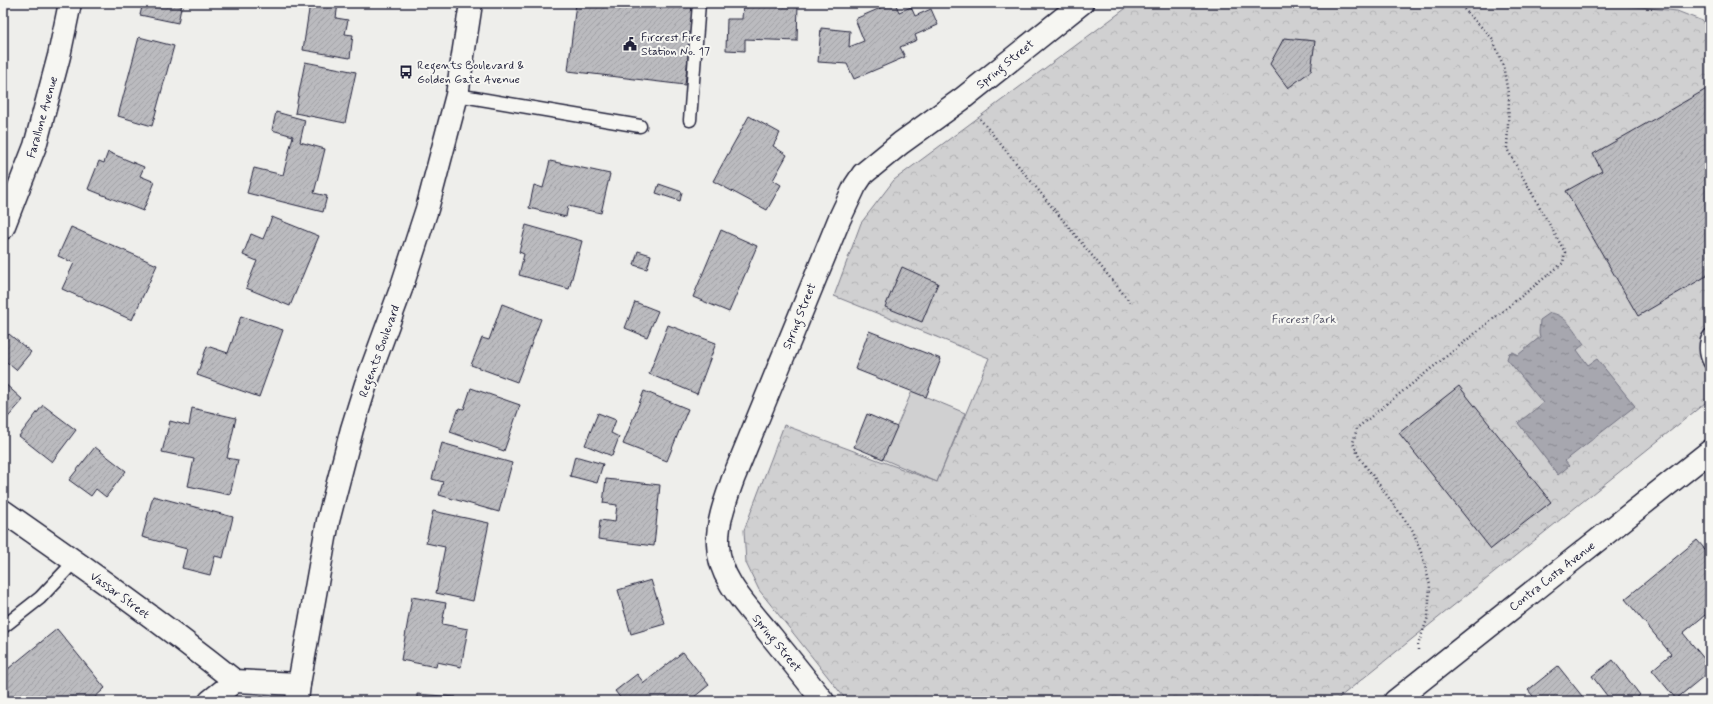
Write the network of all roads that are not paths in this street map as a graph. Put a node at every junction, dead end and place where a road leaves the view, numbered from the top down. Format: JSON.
{"nodes":[{"id":1,"x":70,"y":3,"type":"edge"},
{"id":2,"x":471,"y":3,"type":"edge"},
{"id":3,"x":699,"y":3,"type":"edge"},
{"id":4,"x":1082,"y":3,"type":"edge"},
{"id":5,"x":457,"y":95,"type":"junction"},
{"id":6,"x":690,"y":120,"type":"dead end"},
{"id":7,"x":640,"y":126,"type":"dead end"},
{"id":8,"x":3,"y":228,"type":"edge"},
{"id":9,"x":1710,"y":335,"type":"edge"},
{"id":10,"x":1710,"y":363,"type":"edge"},
{"id":11,"x":1710,"y":451,"type":"edge"},
{"id":12,"x":3,"y":511,"type":"edge"},
{"id":13,"x":75,"y":561,"type":"junction"},
{"id":14,"x":3,"y":627,"type":"edge"},
{"id":15,"x":235,"y":681,"type":"junction"},
{"id":16,"x":298,"y":692,"type":"edge"},
{"id":17,"x":815,"y":698,"type":"edge"},
{"id":18,"x":210,"y":701,"type":"edge"},
{"id":19,"x":1395,"y":701,"type":"edge"}],
"edges":[{"from":1,"to":8,"type":"street","name":"Farallone Avenue"},
{"from":2,"to":5,"type":"street","name":"Regents Boulevard"},
{"from":3,"to":6,"type":"lane"},
{"from":4,"to":17,"type":"street","name":"Spring Street"},
{"from":5,"to":7,"type":"lane"},
{"from":5,"to":16,"type":"street","name":"Regents Boulevard"},
{"from":9,"to":10,"type":"lane"},
{"from":11,"to":19,"type":"street","name":"Contra Costa Avenue"},
{"from":12,"to":13,"type":"street","name":"Vassar Street"},
{"from":13,"to":14,"type":"lane"},
{"from":13,"to":15,"type":"street","name":"Vassar Street"},
{"from":15,"to":16,"type":"street"},
{"from":15,"to":18,"type":"street"}]}
